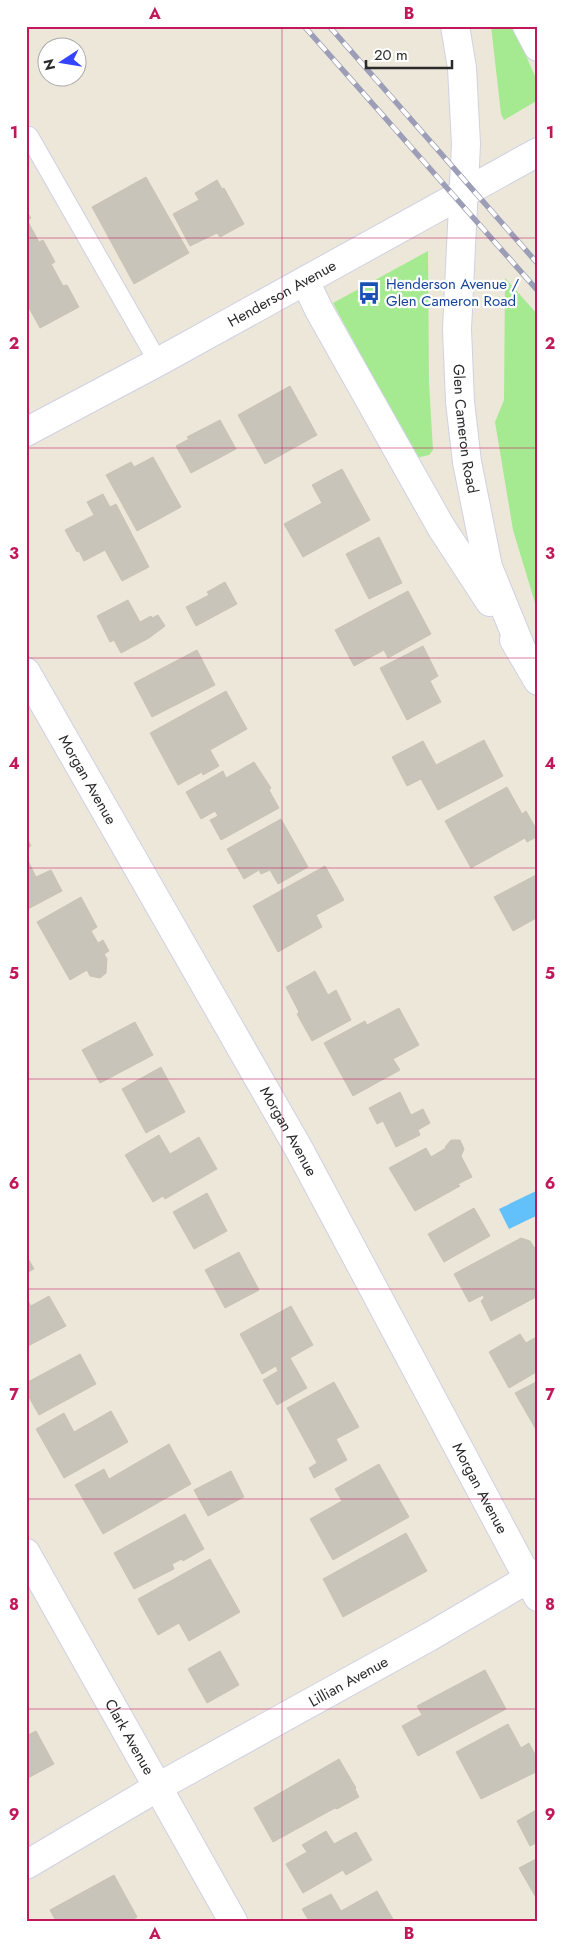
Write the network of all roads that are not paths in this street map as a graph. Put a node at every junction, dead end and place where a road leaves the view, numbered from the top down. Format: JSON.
{"nodes":[{"id":1,"x":455,"y":26,"type":"edge"},
{"id":2,"x":527,"y":26,"type":"edge"},
{"id":3,"x":538,"y":47,"type":"edge"},
{"id":4,"x":26,"y":137,"type":"edge"},
{"id":5,"x":538,"y":152,"type":"edge"},
{"id":6,"x":463,"y":194,"type":"junction"},
{"id":7,"x":305,"y":281,"type":"junction"},
{"id":8,"x":158,"y":362,"type":"junction"},
{"id":9,"x":26,"y":432,"type":"edge"},
{"id":10,"x":524,"y":655,"type":"junction"},
{"id":11,"x":26,"y":672,"type":"edge"},
{"id":12,"x":538,"y":681,"type":"edge"},
{"id":13,"x":26,"y":1553,"type":"edge"},
{"id":14,"x":534,"y":1583,"type":"edge"},
{"id":15,"x":158,"y":1787,"type":"junction"},
{"id":16,"x":26,"y":1865,"type":"edge"},
{"id":17,"x":233,"y":1921,"type":"edge"}],
"edges":[{"from":1,"to":6,"type":"street","name":"Glen Cameron Road"},
{"from":2,"to":3,"type":"street"},
{"from":4,"to":8,"type":"lane"},
{"from":5,"to":6,"type":"street","name":"Henderson Avenue"},
{"from":6,"to":7,"type":"street","name":"Henderson Avenue"},
{"from":6,"to":10,"type":"street","name":"Glen Cameron Road"},
{"from":7,"to":8,"type":"street","name":"Henderson Avenue"},
{"from":7,"to":10,"type":"street","name":"Glen Cameron Road"},
{"from":8,"to":9,"type":"street","name":"Henderson Avenue"},
{"from":10,"to":12,"type":"street","name":"Glen Cameron Road"},
{"from":11,"to":14,"type":"street","name":"Morgan Avenue"},
{"from":13,"to":15,"type":"street","name":"Clark Avenue"},
{"from":14,"to":15,"type":"street","name":"Lillian Avenue"},
{"from":15,"to":16,"type":"street","name":"Lillian Avenue"},
{"from":15,"to":17,"type":"street","name":"Clark Avenue"}]}
